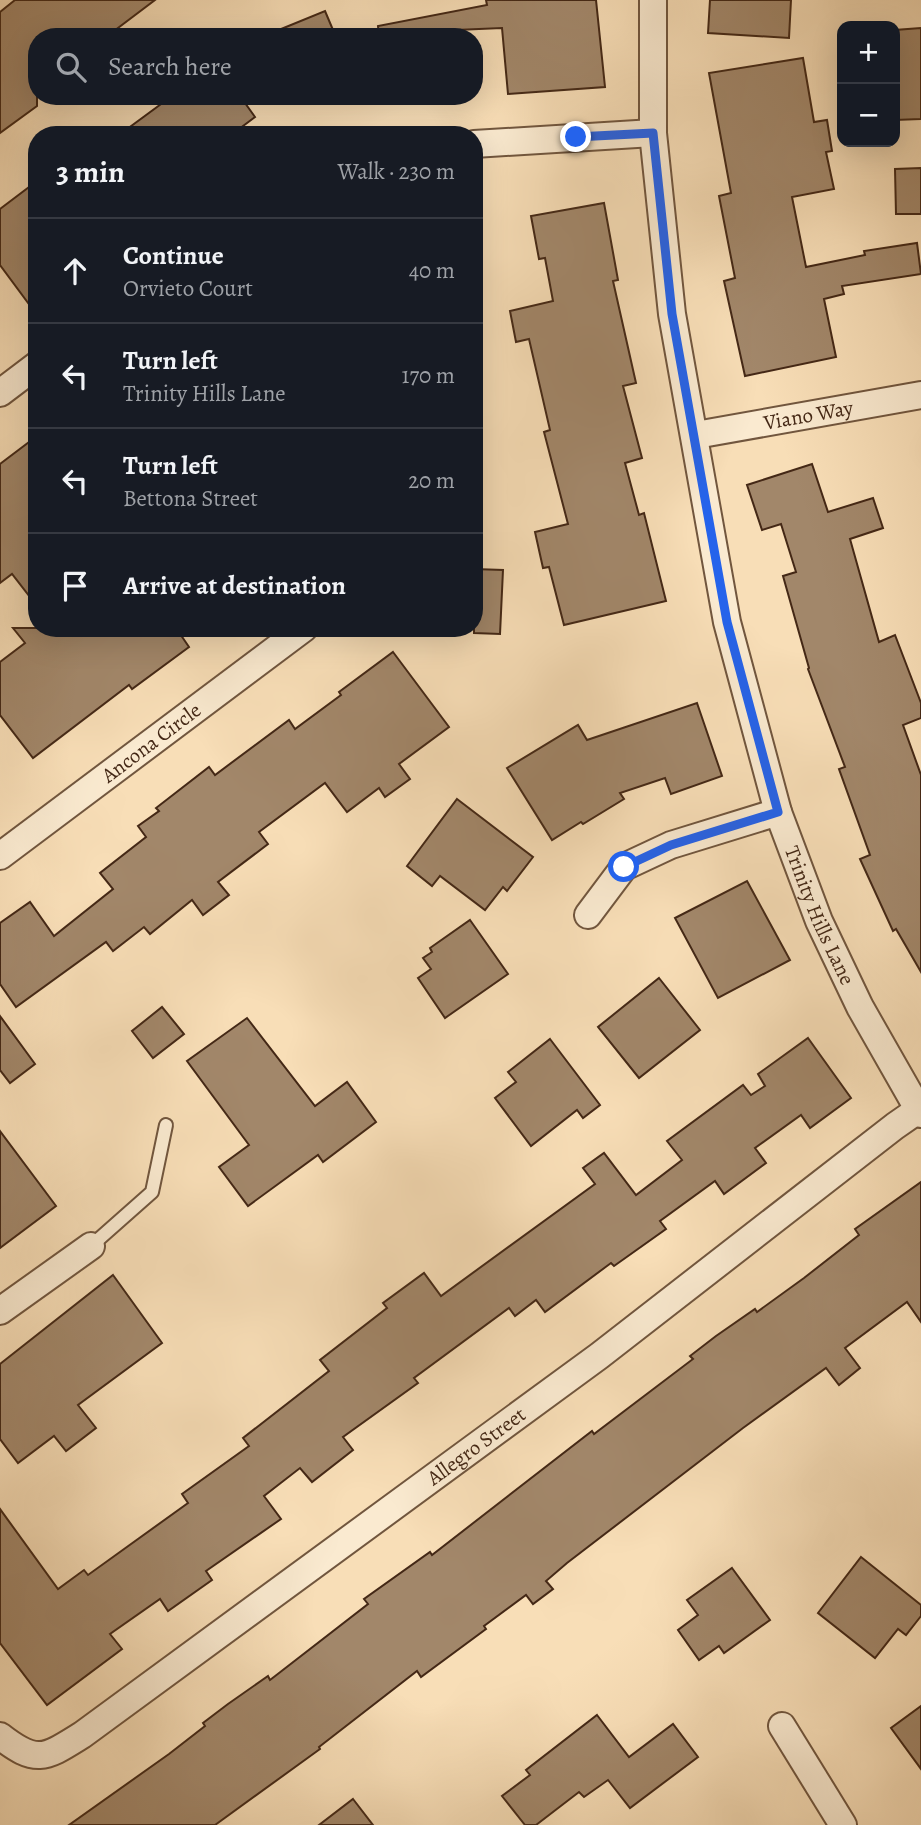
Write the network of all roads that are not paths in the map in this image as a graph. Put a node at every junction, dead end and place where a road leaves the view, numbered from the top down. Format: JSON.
{"nodes":[{"id":1,"x":653,"y":0,"type":"edge"},
{"id":2,"x":653,"y":133,"type":"junction"},
{"id":3,"x":483,"y":143,"type":"edge"},
{"id":4,"x":28,"y":372,"type":"edge"},
{"id":5,"x":0,"y":393,"type":"edge"},
{"id":6,"x":921,"y":396,"type":"edge"},
{"id":7,"x":696,"y":435,"type":"junction"},
{"id":8,"x":291,"y":637,"type":"edge"},
{"id":9,"x":778,"y":812,"type":"junction"},
{"id":10,"x":0,"y":856,"type":"edge"},
{"id":11,"x":588,"y":915,"type":"dead end"},
{"id":12,"x":920,"y":1112,"type":"edge"},
{"id":13,"x":166,"y":1125,"type":"dead end"},
{"id":14,"x":90,"y":1246,"type":"joint"},
{"id":15,"x":0,"y":1311,"type":"edge"},
{"id":16,"x":782,"y":1726,"type":"dead end"},
{"id":17,"x":0,"y":1736,"type":"edge"},
{"id":18,"x":843,"y":1825,"type":"edge"}],
"edges":[{"from":1,"to":2,"type":"street","name":"Trinity Hills Lane"},
{"from":2,"to":3,"type":"street"},
{"from":2,"to":7,"type":"street","name":"Trinity Hills Lane"},
{"from":4,"to":5,"type":"street"},
{"from":6,"to":7,"type":"street","name":"Viano Way"},
{"from":7,"to":9,"type":"street","name":"Trinity Hills Lane"},
{"from":8,"to":10,"type":"street","name":"Ancona Circle"},
{"from":9,"to":11,"type":"street"},
{"from":9,"to":12,"type":"street","name":"Trinity Hills Lane"},
{"from":12,"to":17,"type":"street","name":"Allegro Street"},
{"from":13,"to":14,"type":"lane"},
{"from":14,"to":15,"type":"street"},
{"from":16,"to":18,"type":"street"}]}
